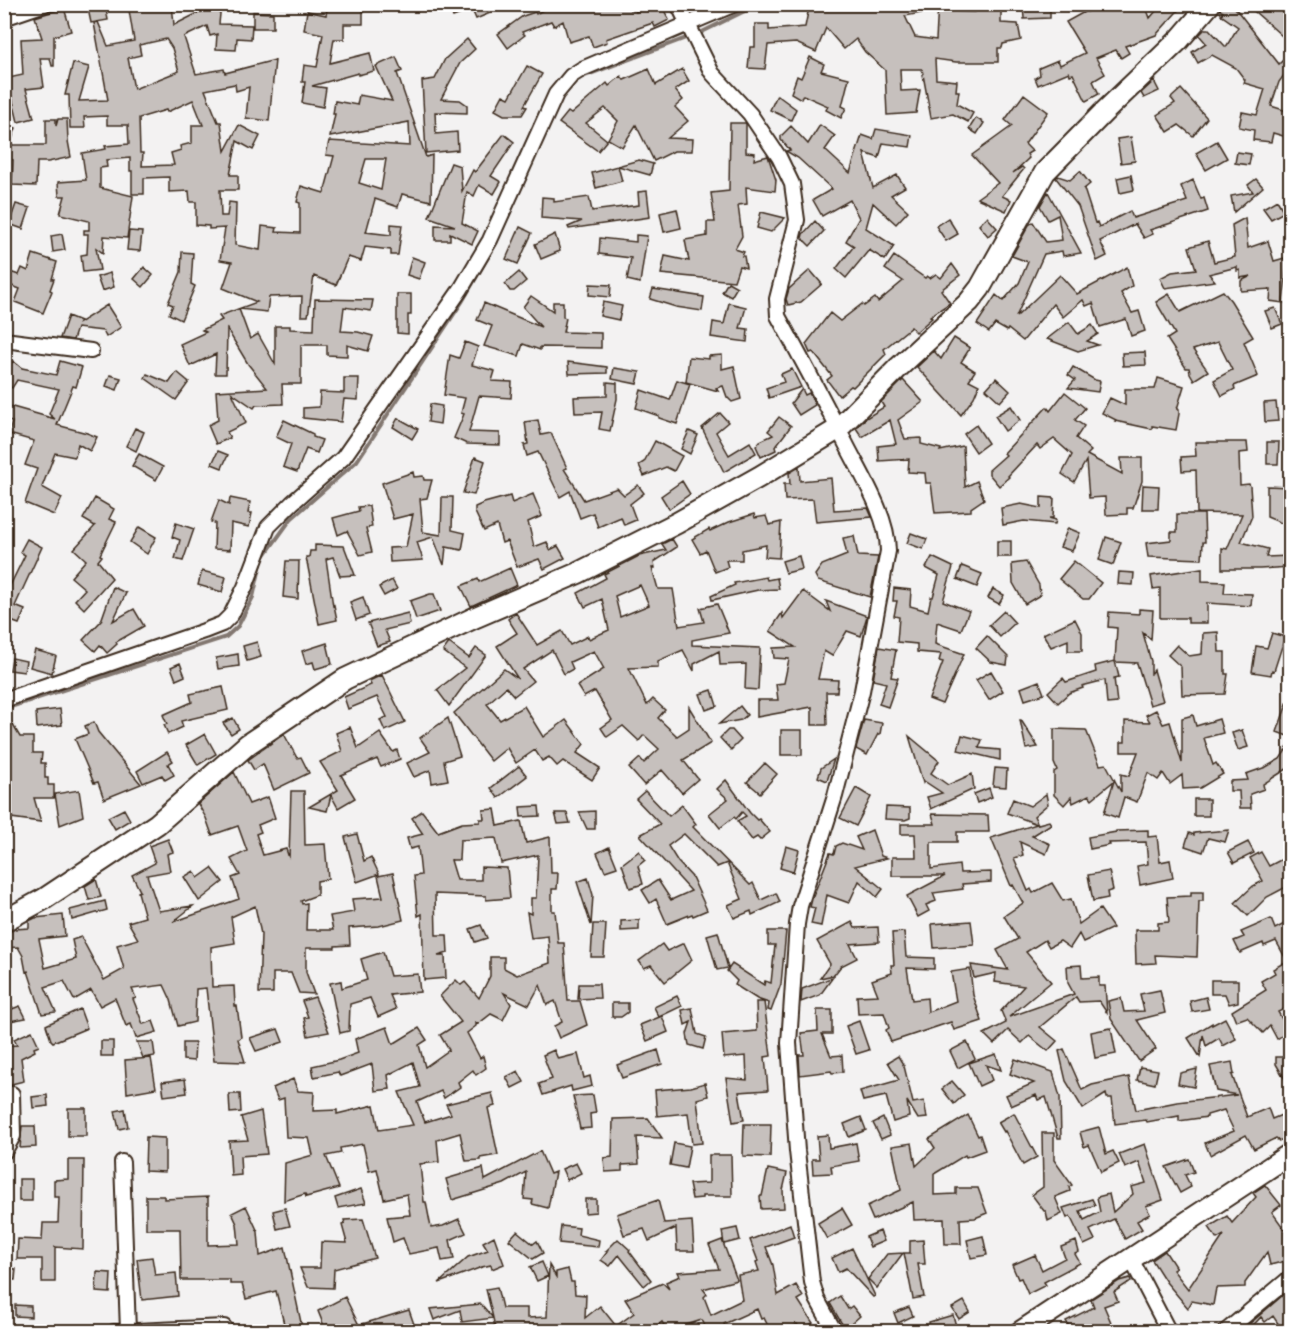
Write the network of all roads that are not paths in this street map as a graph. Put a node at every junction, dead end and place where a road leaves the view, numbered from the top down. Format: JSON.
{"nodes":[{"id":1,"x":45,"y":4,"type":"edge"},
{"id":2,"x":678,"y":4,"type":"edge"},
{"id":3,"x":735,"y":4,"type":"edge"},
{"id":4,"x":1210,"y":4,"type":"edge"},
{"id":5,"x":4,"y":18,"type":"edge"},
{"id":6,"x":690,"y":27,"type":"junction"},
{"id":7,"x":4,"y":340,"type":"edge"},
{"id":8,"x":91,"y":351,"type":"dead end"},
{"id":9,"x":838,"y":429,"type":"junction"},
{"id":10,"x":4,"y":700,"type":"edge"},
{"id":11,"x":4,"y":921,"type":"edge"},
{"id":12,"x":12,"y":1094,"type":"dead end"},
{"id":13,"x":4,"y":1152,"type":"edge"},
{"id":14,"x":1290,"y":1154,"type":"edge"},
{"id":15,"x":122,"y":1162,"type":"dead end"},
{"id":16,"x":1130,"y":1257,"type":"junction"},
{"id":17,"x":1290,"y":1278,"type":"edge"},
{"id":18,"x":224,"y":1327,"type":"dead end"},
{"id":19,"x":128,"y":1331,"type":"edge"},
{"id":20,"x":114,"y":1332,"type":"edge"},
{"id":21,"x":835,"y":1332,"type":"edge"},
{"id":22,"x":1020,"y":1332,"type":"edge"},
{"id":23,"x":1169,"y":1332,"type":"edge"},
{"id":24,"x":1225,"y":1332,"type":"edge"}],
"edges":[{"from":1,"to":5,"type":"street"},
{"from":2,"to":6,"type":"street"},
{"from":3,"to":6,"type":"street"},
{"from":4,"to":9,"type":"street"},
{"from":6,"to":9,"type":"street"},
{"from":6,"to":10,"type":"street"},
{"from":7,"to":8,"type":"street"},
{"from":9,"to":11,"type":"street"},
{"from":9,"to":21,"type":"street"},
{"from":12,"to":13,"type":"street"},
{"from":14,"to":16,"type":"street"},
{"from":15,"to":19,"type":"street"},
{"from":16,"to":22,"type":"street"},
{"from":16,"to":23,"type":"street"},
{"from":17,"to":24,"type":"street"},
{"from":18,"to":19,"type":"street"},
{"from":19,"to":20,"type":"street"}]}
